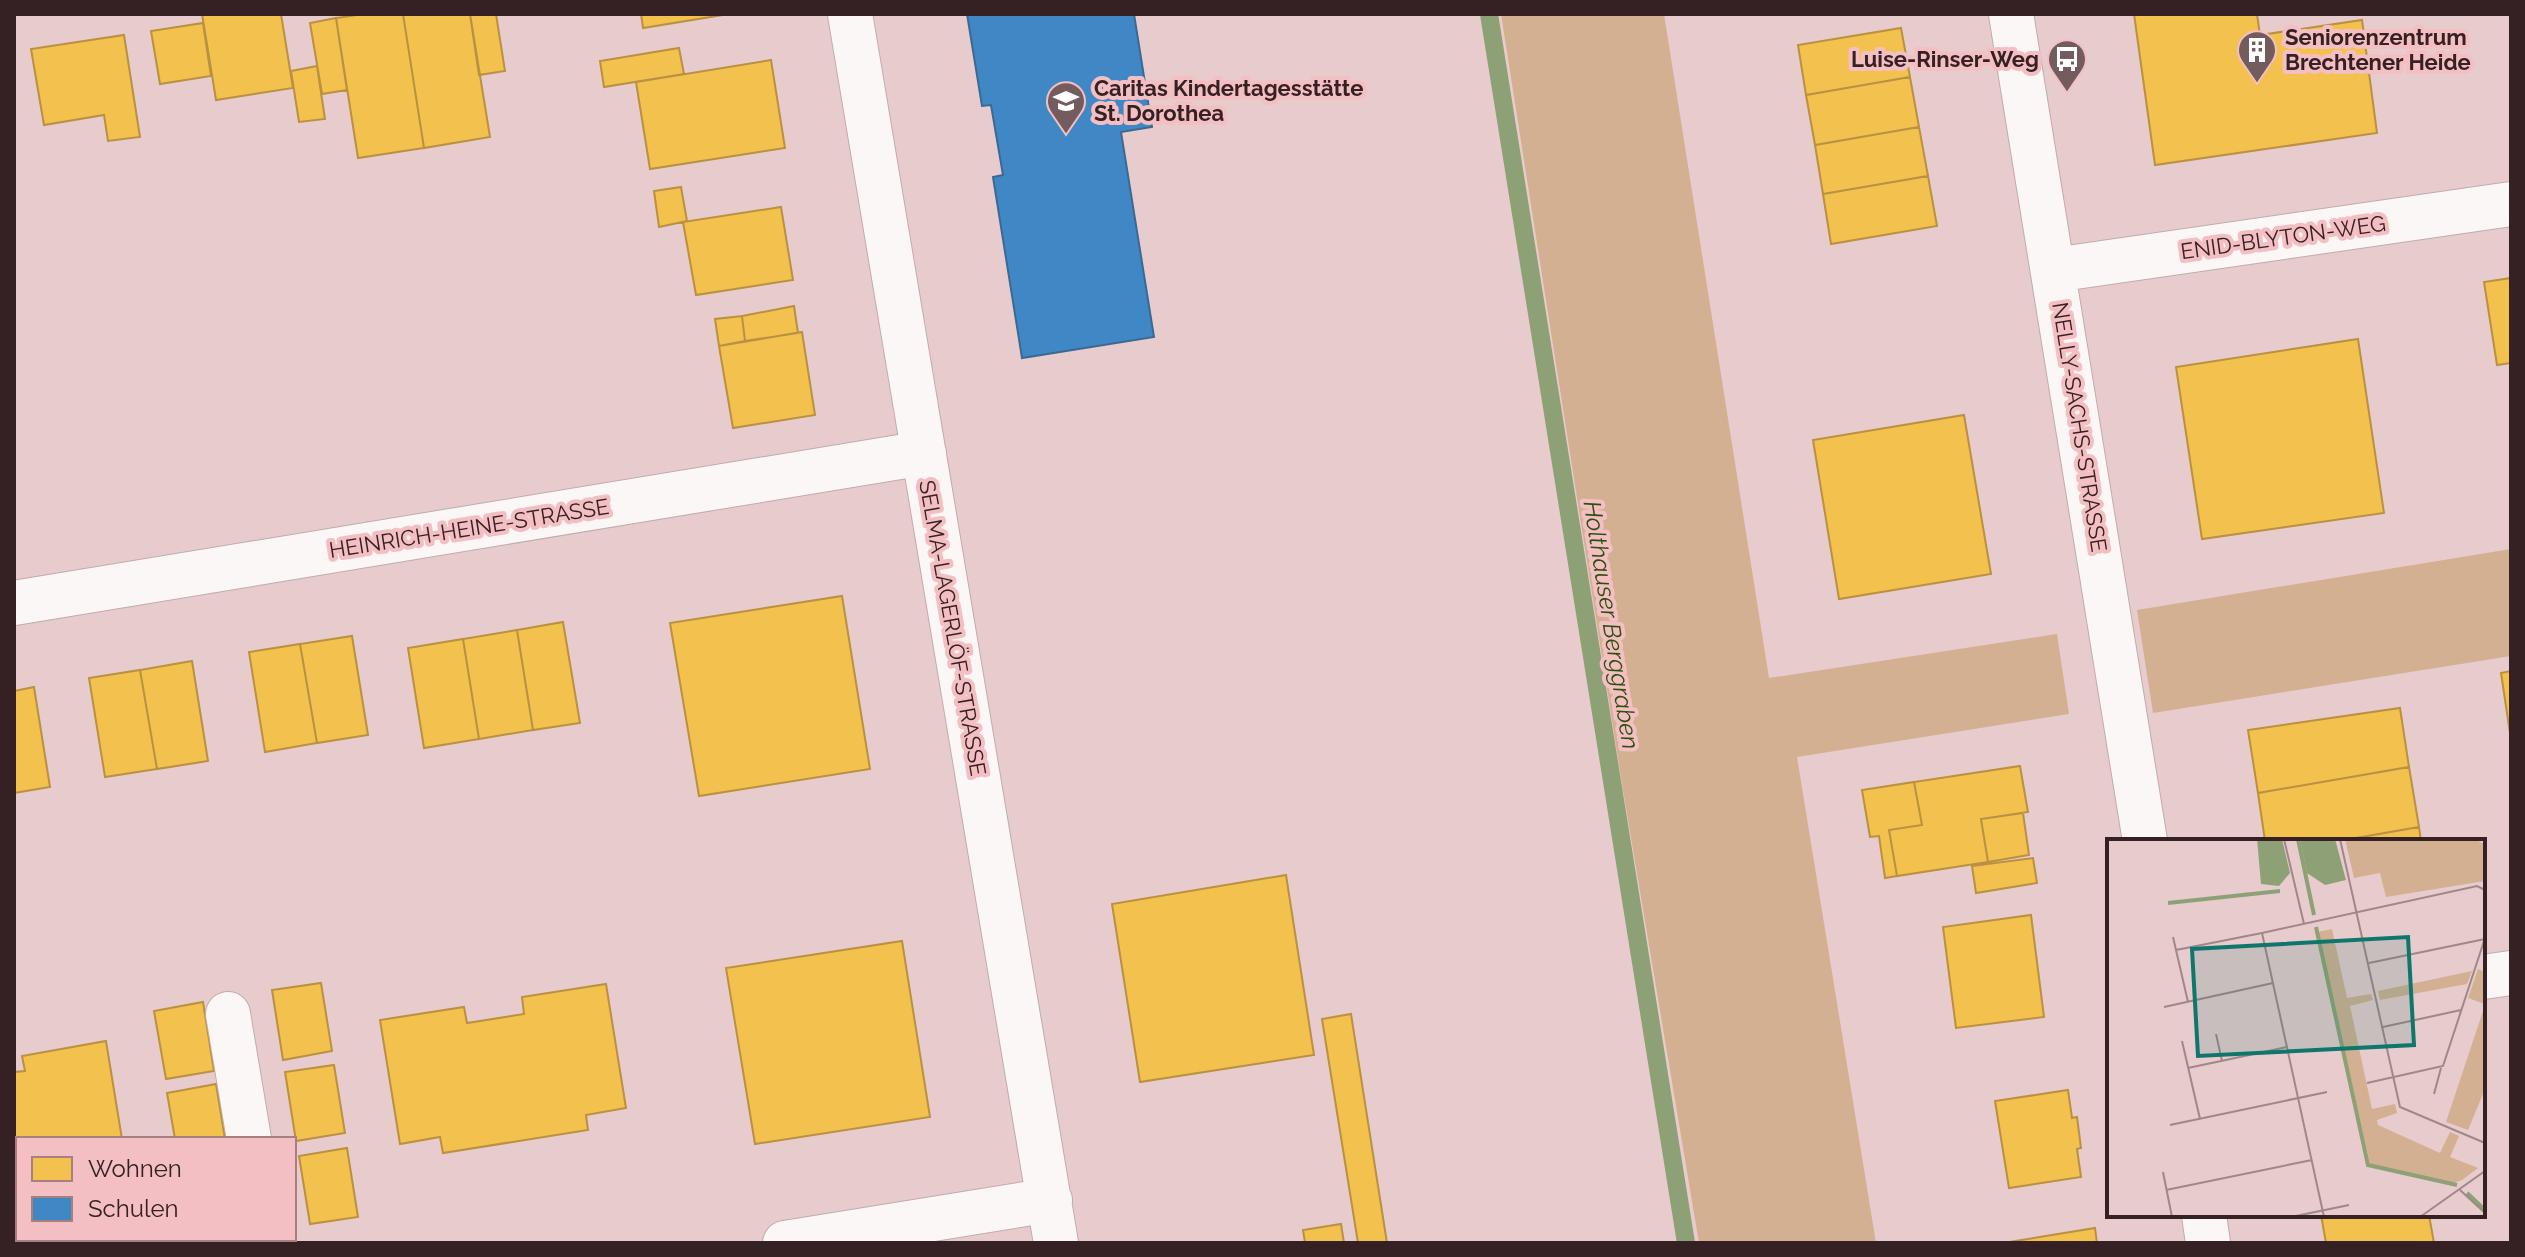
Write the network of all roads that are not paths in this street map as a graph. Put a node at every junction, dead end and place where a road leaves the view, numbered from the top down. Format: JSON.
{"nodes":[{"id":1,"x":850,"y":14,"type":"edge"},
{"id":2,"x":2011,"y":14,"type":"edge"},
{"id":3,"x":2511,"y":204,"type":"edge"},
{"id":4,"x":2054,"y":270,"type":"junction"},
{"id":5,"x":924,"y":453,"type":"junction"},
{"id":6,"x":14,"y":603,"type":"edge"},
{"id":7,"x":2145,"y":839,"type":"edge"},
{"id":8,"x":2511,"y":973,"type":"edge"},
{"id":9,"x":2485,"y":977,"type":"edge"},
{"id":10,"x":228,"y":1014,"type":"dead end"},
{"id":11,"x":249,"y":1137,"type":"edge"},
{"id":12,"x":1050,"y":1200,"type":"junction"},
{"id":13,"x":2204,"y":1217,"type":"edge"},
{"id":14,"x":785,"y":1243,"type":"edge"},
{"id":15,"x":1056,"y":1243,"type":"edge"},
{"id":16,"x":2208,"y":1243,"type":"edge"}],
"edges":[{"from":1,"to":5,"type":"street","name":"SELMA-LAGERLÖF-STRASSE"},
{"from":2,"to":4,"type":"street","name":"NELLY-SACHS-STRASSE"},
{"from":3,"to":4,"type":"street","name":"ENID-BLYTON-WEG"},
{"from":4,"to":7,"type":"street","name":"NELLY-SACHS-STRASSE"},
{"from":5,"to":6,"type":"street","name":"HEINRICH-HEINE-STRASSE"},
{"from":5,"to":12,"type":"street","name":"SELMA-LAGERLÖF-STRASSE"},
{"from":8,"to":9,"type":"street"},
{"from":10,"to":11,"type":"street"},
{"from":12,"to":14,"type":"street"},
{"from":12,"to":15,"type":"street","name":"SELMA-LAGERLÖF-STRASSE"},
{"from":13,"to":16,"type":"street"}]}
